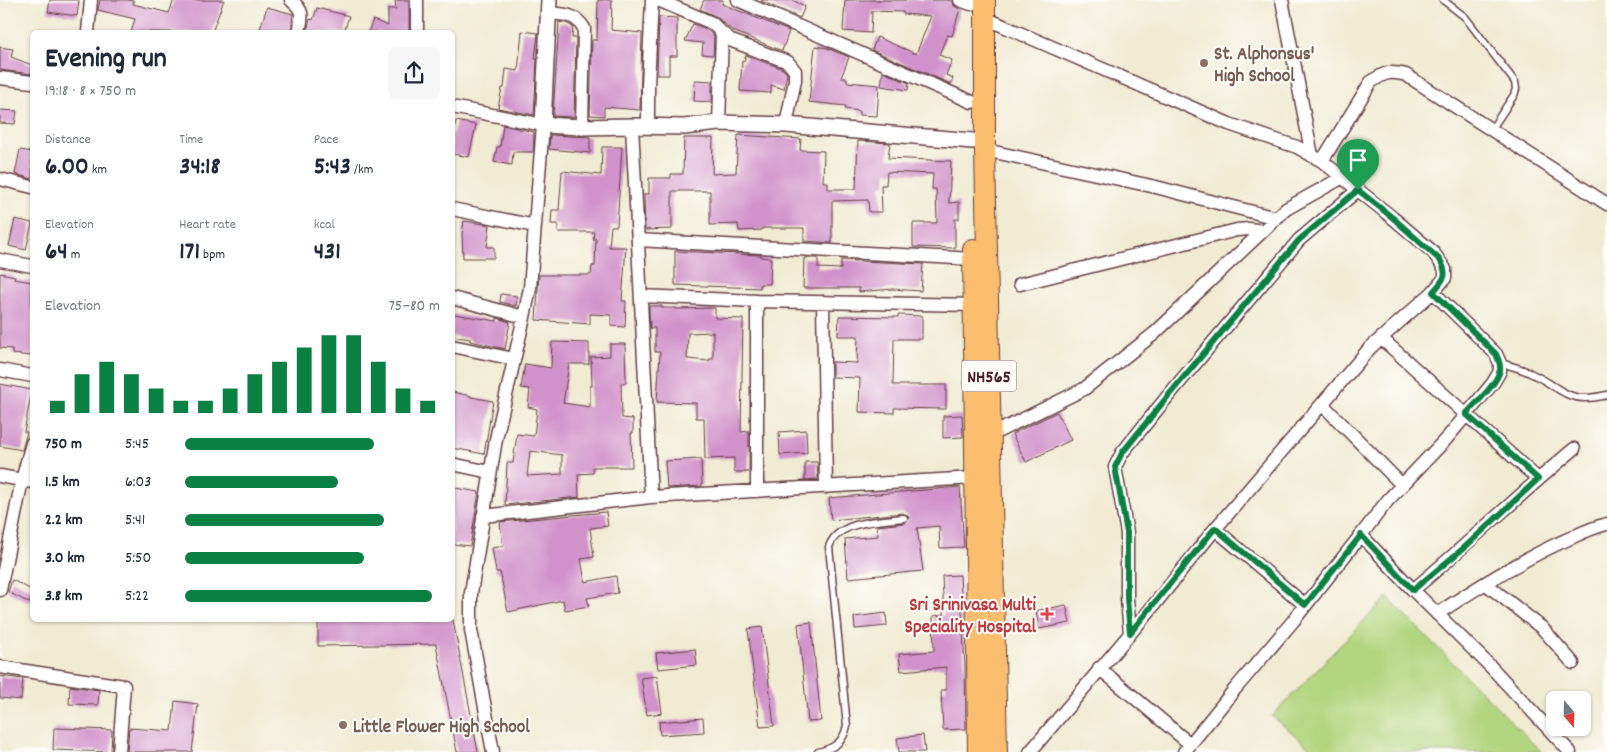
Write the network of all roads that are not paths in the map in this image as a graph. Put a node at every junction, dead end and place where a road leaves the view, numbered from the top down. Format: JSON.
{"nodes":[{"id":1,"x":90,"y":0,"type":"edge"},
{"id":2,"x":291,"y":0,"type":"edge"},
{"id":3,"x":417,"y":0,"type":"edge"},
{"id":4,"x":652,"y":0,"type":"edge"},
{"id":5,"x":658,"y":0,"type":"edge"},
{"id":6,"x":738,"y":0,"type":"edge"},
{"id":7,"x":1282,"y":0,"type":"edge"},
{"id":8,"x":1443,"y":0,"type":"edge"},
{"id":9,"x":975,"y":4,"type":"edge"},
{"id":10,"x":549,"y":7,"type":"edge"},
{"id":11,"x":88,"y":30,"type":"edge"},
{"id":12,"x":299,"y":30,"type":"edge"},
{"id":13,"x":417,"y":30,"type":"edge"},
{"id":14,"x":722,"y":33,"type":"junction"},
{"id":15,"x":0,"y":78,"type":"edge"},
{"id":16,"x":30,"y":82,"type":"edge"},
{"id":17,"x":972,"y":102,"type":"junction"},
{"id":18,"x":455,"y":108,"type":"edge"},
{"id":19,"x":719,"y":123,"type":"junction"},
{"id":20,"x":543,"y":125,"type":"junction"},
{"id":21,"x":786,"y":125,"type":"junction"},
{"id":22,"x":632,"y":126,"type":"junction"},
{"id":23,"x":648,"y":126,"type":"junction"},
{"id":24,"x":582,"y":127,"type":"junction"},
{"id":25,"x":1491,"y":130,"type":"junction"},
{"id":26,"x":979,"y":145,"type":"junction"},
{"id":27,"x":1317,"y":159,"type":"junction"},
{"id":28,"x":1343,"y":177,"type":"junction"},
{"id":29,"x":0,"y":178,"type":"edge"},
{"id":30,"x":30,"y":186,"type":"edge"},
{"id":31,"x":1358,"y":190,"type":"junction"},
{"id":32,"x":1607,"y":204,"type":"edge"},
{"id":33,"x":455,"y":210,"type":"edge"},
{"id":34,"x":1276,"y":218,"type":"junction"},
{"id":35,"x":535,"y":226,"type":"junction"},
{"id":36,"x":1263,"y":231,"type":"junction"},
{"id":37,"x":638,"y":240,"type":"junction"},
{"id":38,"x":973,"y":259,"type":"junction"},
{"id":39,"x":0,"y":260,"type":"edge"},
{"id":40,"x":30,"y":266,"type":"edge"},
{"id":41,"x":1020,"y":284,"type":"dead end"},
{"id":42,"x":1433,"y":292,"type":"junction"},
{"id":43,"x":641,"y":296,"type":"junction"},
{"id":44,"x":455,"y":299,"type":"edge"},
{"id":45,"x":757,"y":301,"type":"junction"},
{"id":46,"x":823,"y":302,"type":"junction"},
{"id":47,"x":974,"y":305,"type":"junction"},
{"id":48,"x":524,"y":317,"type":"junction"},
{"id":49,"x":1381,"y":338,"type":"junction"},
{"id":50,"x":455,"y":347,"type":"edge"},
{"id":51,"x":514,"y":359,"type":"junction"},
{"id":52,"x":1500,"y":363,"type":"junction"},
{"id":53,"x":0,"y":370,"type":"edge"},
{"id":54,"x":30,"y":376,"type":"edge"},
{"id":55,"x":1607,"y":395,"type":"edge"},
{"id":56,"x":1322,"y":404,"type":"junction"},
{"id":57,"x":1466,"y":414,"type":"junction"},
{"id":58,"x":991,"y":435,"type":"junction"},
{"id":59,"x":1574,"y":449,"type":"dead end"},
{"id":60,"x":30,"y":458,"type":"edge"},
{"id":61,"x":455,"y":465,"type":"edge"},
{"id":62,"x":490,"y":472,"type":"junction"},
{"id":63,"x":0,"y":476,"type":"edge"},
{"id":64,"x":974,"y":478,"type":"junction"},
{"id":65,"x":1538,"y":479,"type":"junction"},
{"id":66,"x":27,"y":481,"type":"edge"},
{"id":67,"x":1402,"y":485,"type":"junction"},
{"id":68,"x":826,"y":487,"type":"junction"},
{"id":69,"x":757,"y":491,"type":"junction"},
{"id":70,"x":650,"y":497,"type":"junction"},
{"id":71,"x":483,"y":516,"type":"junction"},
{"id":72,"x":904,"y":518,"type":"dead end"},
{"id":73,"x":1607,"y":524,"type":"edge"},
{"id":74,"x":1215,"y":528,"type":"junction"},
{"id":75,"x":1361,"y":535,"type":"junction"},
{"id":76,"x":2,"y":570,"type":"edge"},
{"id":77,"x":1486,"y":583,"type":"junction"},
{"id":78,"x":0,"y":590,"type":"edge"},
{"id":79,"x":1413,"y":590,"type":"junction"},
{"id":80,"x":1305,"y":605,"type":"junction"},
{"id":81,"x":1437,"y":614,"type":"junction"},
{"id":82,"x":1130,"y":633,"type":"junction"},
{"id":83,"x":1574,"y":663,"type":"dead end"},
{"id":84,"x":0,"y":667,"type":"edge"},
{"id":85,"x":1099,"y":668,"type":"junction"},
{"id":86,"x":1187,"y":748,"type":"edge"},
{"id":87,"x":119,"y":752,"type":"edge"},
{"id":88,"x":493,"y":752,"type":"edge"},
{"id":89,"x":819,"y":752,"type":"edge"},
{"id":90,"x":978,"y":752,"type":"edge"},
{"id":91,"x":997,"y":752,"type":"edge"},
{"id":92,"x":1030,"y":752,"type":"edge"},
{"id":93,"x":1570,"y":752,"type":"edge"}],
"edges":[{"from":1,"to":11,"type":"street"},
{"from":2,"to":12,"type":"street"},
{"from":3,"to":13,"type":"street"},
{"from":4,"to":23,"type":"street"},
{"from":5,"to":14,"type":"street"},
{"from":6,"to":17,"type":"street"},
{"from":7,"to":27,"type":"street"},
{"from":8,"to":25,"type":"lane"},
{"from":9,"to":17,"type":"highway","number":"NH565"},
{"from":9,"to":26,"type":"highway","number":"NH565"},
{"from":9,"to":27,"type":"street"},
{"from":10,"to":20,"type":"street"},
{"from":10,"to":24,"type":"street"},
{"from":14,"to":19,"type":"street"},
{"from":14,"to":21,"type":"street"},
{"from":15,"to":16,"type":"street"},
{"from":17,"to":26,"type":"highway","number":"NH565"},
{"from":18,"to":20,"type":"street"},
{"from":19,"to":21,"type":"street"},
{"from":19,"to":23,"type":"street"},
{"from":20,"to":24,"type":"street"},
{"from":20,"to":35,"type":"street"},
{"from":21,"to":26,"type":"street"},
{"from":22,"to":23,"type":"street"},
{"from":22,"to":24,"type":"street"},
{"from":22,"to":37,"type":"street"},
{"from":25,"to":27,"type":"street"},
{"from":25,"to":32,"type":"street"},
{"from":26,"to":34,"type":"street"},
{"from":26,"to":38,"type":"highway","number":"NH565"},
{"from":26,"to":58,"type":"highway","number":"NH565"},
{"from":27,"to":28,"type":"street"},
{"from":28,"to":31,"type":"street"},
{"from":28,"to":34,"type":"street"},
{"from":29,"to":30,"type":"street"},
{"from":31,"to":42,"type":"street"},
{"from":31,"to":82,"type":"street"},
{"from":33,"to":35,"type":"street"},
{"from":34,"to":36,"type":"street"},
{"from":35,"to":48,"type":"street"},
{"from":36,"to":41,"type":"street"},
{"from":36,"to":58,"type":"street"},
{"from":37,"to":38,"type":"street"},
{"from":37,"to":43,"type":"street"},
{"from":38,"to":47,"type":"highway","number":"NH565"},
{"from":39,"to":40,"type":"street"},
{"from":42,"to":49,"type":"street"},
{"from":42,"to":52,"type":"street"},
{"from":43,"to":45,"type":"street"},
{"from":43,"to":70,"type":"street"},
{"from":44,"to":48,"type":"street"},
{"from":45,"to":46,"type":"street"},
{"from":45,"to":69,"type":"street"},
{"from":46,"to":47,"type":"street"},
{"from":46,"to":68,"type":"street"},
{"from":47,"to":64,"type":"highway","number":"NH565"},
{"from":48,"to":51,"type":"street"},
{"from":49,"to":56,"type":"street"},
{"from":49,"to":57,"type":"street"},
{"from":50,"to":51,"type":"street"},
{"from":51,"to":62,"type":"street"},
{"from":52,"to":55,"type":"lane"},
{"from":52,"to":57,"type":"street"},
{"from":53,"to":54,"type":"street"},
{"from":56,"to":67,"type":"street"},
{"from":56,"to":74,"type":"street"},
{"from":57,"to":65,"type":"street"},
{"from":57,"to":67,"type":"street"},
{"from":58,"to":91,"type":"highway","number":"NH565"},
{"from":59,"to":65,"type":"street"},
{"from":60,"to":66,"type":"street"},
{"from":61,"to":62,"type":"street"},
{"from":62,"to":71,"type":"street"},
{"from":63,"to":66,"type":"street"},
{"from":64,"to":68,"type":"street"},
{"from":64,"to":90,"type":"highway","number":"NH565"},
{"from":65,"to":79,"type":"street"},
{"from":66,"to":76,"type":"street"},
{"from":67,"to":75,"type":"street"},
{"from":68,"to":69,"type":"street"},
{"from":69,"to":70,"type":"street"},
{"from":70,"to":71,"type":"street"},
{"from":71,"to":88,"type":"street"},
{"from":72,"to":89,"type":"lane"},
{"from":73,"to":77,"type":"street"},
{"from":74,"to":80,"type":"street"},
{"from":74,"to":82,"type":"street"},
{"from":75,"to":79,"type":"street"},
{"from":75,"to":80,"type":"street"},
{"from":76,"to":78,"type":"street"},
{"from":77,"to":81,"type":"street"},
{"from":77,"to":83,"type":"street"},
{"from":79,"to":81,"type":"street"},
{"from":80,"to":86,"type":"street"},
{"from":81,"to":93,"type":"street"},
{"from":82,"to":85,"type":"street"},
{"from":84,"to":87,"type":"street"},
{"from":85,"to":86,"type":"street"},
{"from":85,"to":92,"type":"street"}]}
